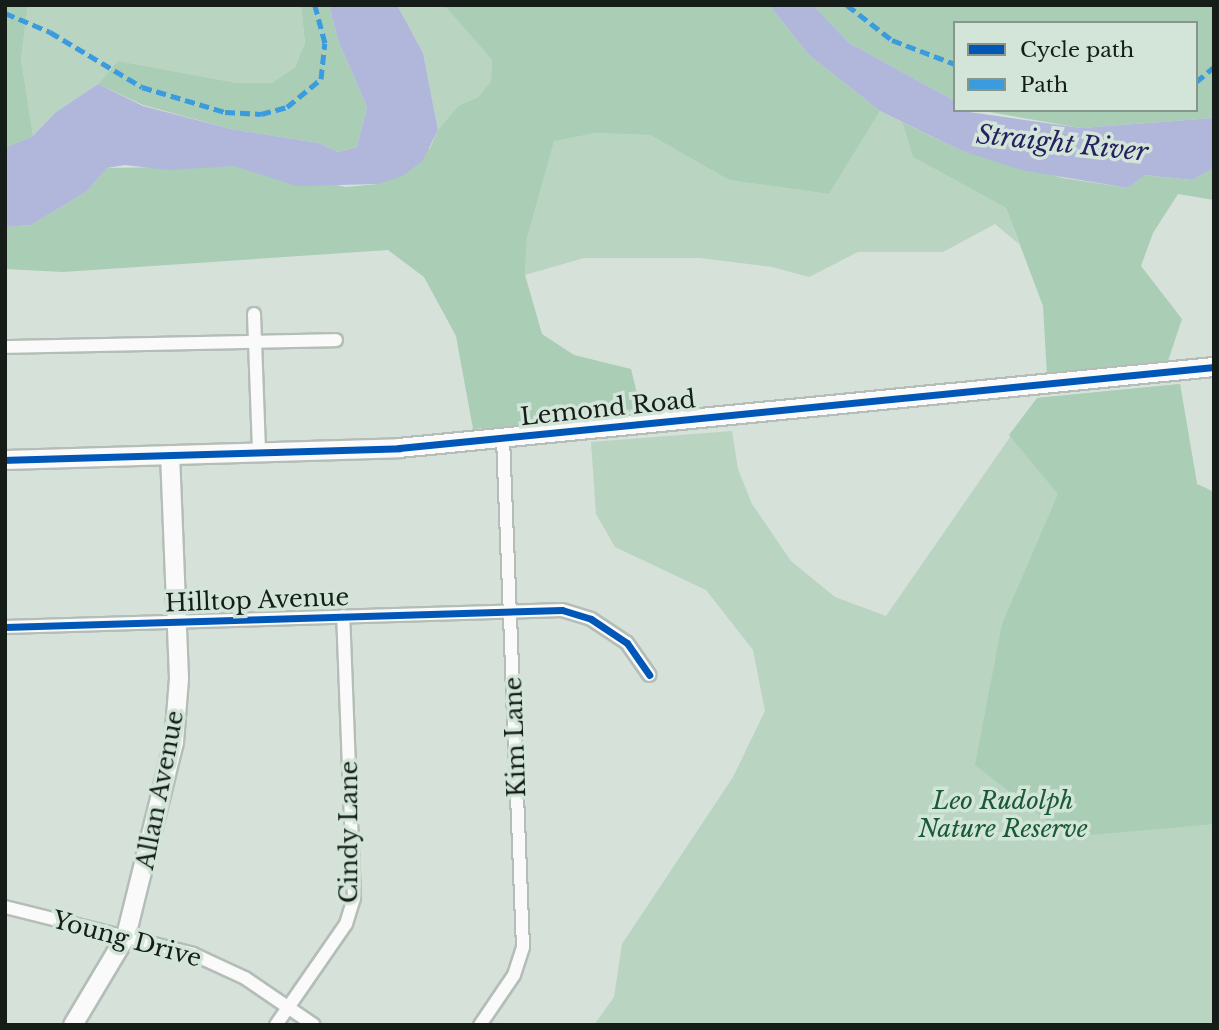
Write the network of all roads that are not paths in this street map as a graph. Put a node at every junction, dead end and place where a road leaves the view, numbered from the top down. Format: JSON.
{"nodes":[{"id":1,"x":254,"y":314,"type":"dead end"},
{"id":2,"x":255,"y":340,"type":"junction"},
{"id":3,"x":336,"y":340,"type":"dead end"},
{"id":4,"x":5,"y":347,"type":"edge"},
{"id":5,"x":1214,"y":367,"type":"edge"},
{"id":6,"x":503,"y":438,"type":"junction"},
{"id":7,"x":259,"y":452,"type":"junction"},
{"id":8,"x":170,"y":455,"type":"junction"},
{"id":9,"x":5,"y":460,"type":"edge"},
{"id":10,"x":510,"y":611,"type":"junction"},
{"id":11,"x":343,"y":616,"type":"junction"},
{"id":12,"x":177,"y":621,"type":"junction"},
{"id":13,"x":5,"y":626,"type":"edge"},
{"id":14,"x":649,"y":675,"type":"dead end"},
{"id":15,"x":5,"y":907,"type":"edge"},
{"id":16,"x":126,"y":936,"type":"junction"},
{"id":17,"x":288,"y":1007,"type":"junction"},
{"id":18,"x":73,"y":1025,"type":"edge"},
{"id":19,"x":276,"y":1025,"type":"edge"},
{"id":20,"x":314,"y":1025,"type":"edge"},
{"id":21,"x":480,"y":1025,"type":"edge"}],
"edges":[{"from":1,"to":2,"type":"street"},
{"from":2,"to":3,"type":"street"},
{"from":2,"to":4,"type":"street"},
{"from":2,"to":7,"type":"street"},
{"from":5,"to":6,"type":"street","name":"Lemond Road"},
{"from":6,"to":7,"type":"street","name":"Lemond Road"},
{"from":6,"to":10,"type":"street","name":"Kim Lane"},
{"from":7,"to":8,"type":"street","name":"Lemond Road"},
{"from":8,"to":9,"type":"street","name":"Lemond Road"},
{"from":8,"to":12,"type":"street","name":"Allan Avenue"},
{"from":10,"to":11,"type":"street","name":"Hilltop Avenue"},
{"from":10,"to":14,"type":"street","name":"Hilltop Avenue"},
{"from":10,"to":21,"type":"street","name":"Kim Lane"},
{"from":11,"to":12,"type":"street","name":"Hilltop Avenue"},
{"from":11,"to":17,"type":"street","name":"Cindy Lane"},
{"from":12,"to":13,"type":"street","name":"Hilltop Avenue"},
{"from":12,"to":16,"type":"street","name":"Allan Avenue"},
{"from":15,"to":16,"type":"street","name":"Young Drive"},
{"from":16,"to":17,"type":"street","name":"Young Drive"},
{"from":16,"to":18,"type":"street","name":"Allan Avenue"},
{"from":17,"to":19,"type":"street","name":"Cindy Lane"},
{"from":17,"to":20,"type":"street","name":"Young Drive"}]}
